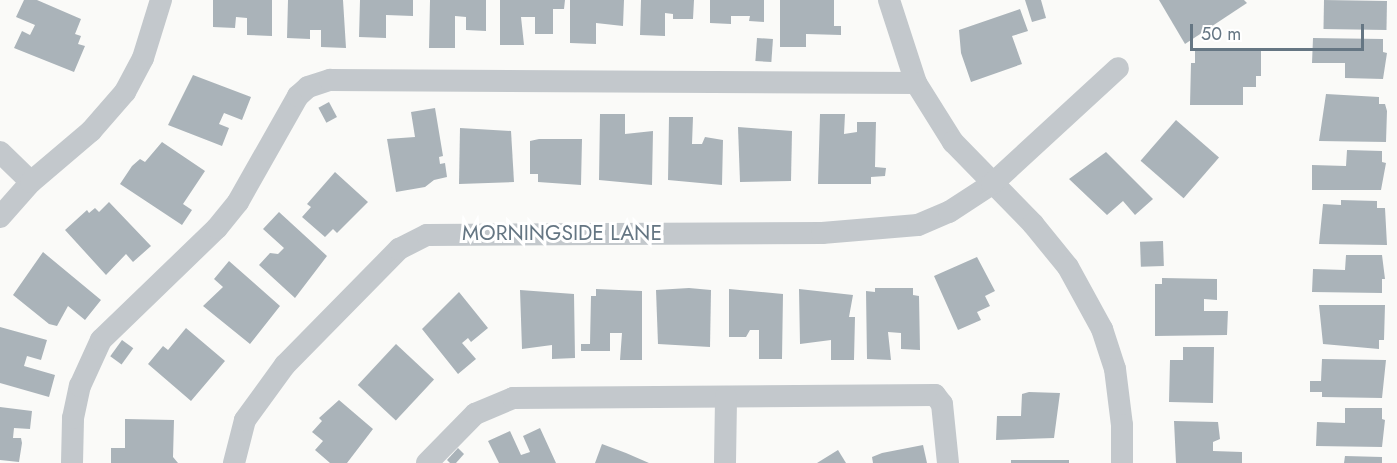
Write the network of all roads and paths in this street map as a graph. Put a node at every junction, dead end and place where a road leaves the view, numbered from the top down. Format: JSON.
{"nodes":[{"id":1,"x":161,"y":0,"type":"edge"},
{"id":2,"x":889,"y":0,"type":"edge"},
{"id":3,"x":1118,"y":68,"type":"dead end"},
{"id":4,"x":916,"y":83,"type":"junction"},
{"id":5,"x":0,"y":152,"type":"edge"},
{"id":6,"x":31,"y":182,"type":"junction"},
{"id":7,"x":992,"y":184,"type":"junction"},
{"id":8,"x":0,"y":217,"type":"edge"},
{"id":9,"x":726,"y":397,"type":"junction"},
{"id":10,"x":72,"y":463,"type":"edge"},
{"id":11,"x":234,"y":463,"type":"edge"},
{"id":12,"x":427,"y":463,"type":"edge"},
{"id":13,"x":724,"y":463,"type":"edge"},
{"id":14,"x":948,"y":463,"type":"edge"},
{"id":15,"x":1122,"y":463,"type":"edge"}],
"edges":[{"from":1,"to":6,"type":"street"},
{"from":2,"to":4,"type":"street"},
{"from":3,"to":7,"type":"street","name":"MORNINGSIDE LANE"},
{"from":4,"to":7,"type":"street"},
{"from":4,"to":10,"type":"street"},
{"from":5,"to":6,"type":"street"},
{"from":6,"to":8,"type":"street"},
{"from":7,"to":11,"type":"street","name":"MORNINGSIDE LANE"},
{"from":7,"to":15,"type":"street"},
{"from":9,"to":12,"type":"street"},
{"from":9,"to":13,"type":"street"},
{"from":9,"to":14,"type":"street"}]}
